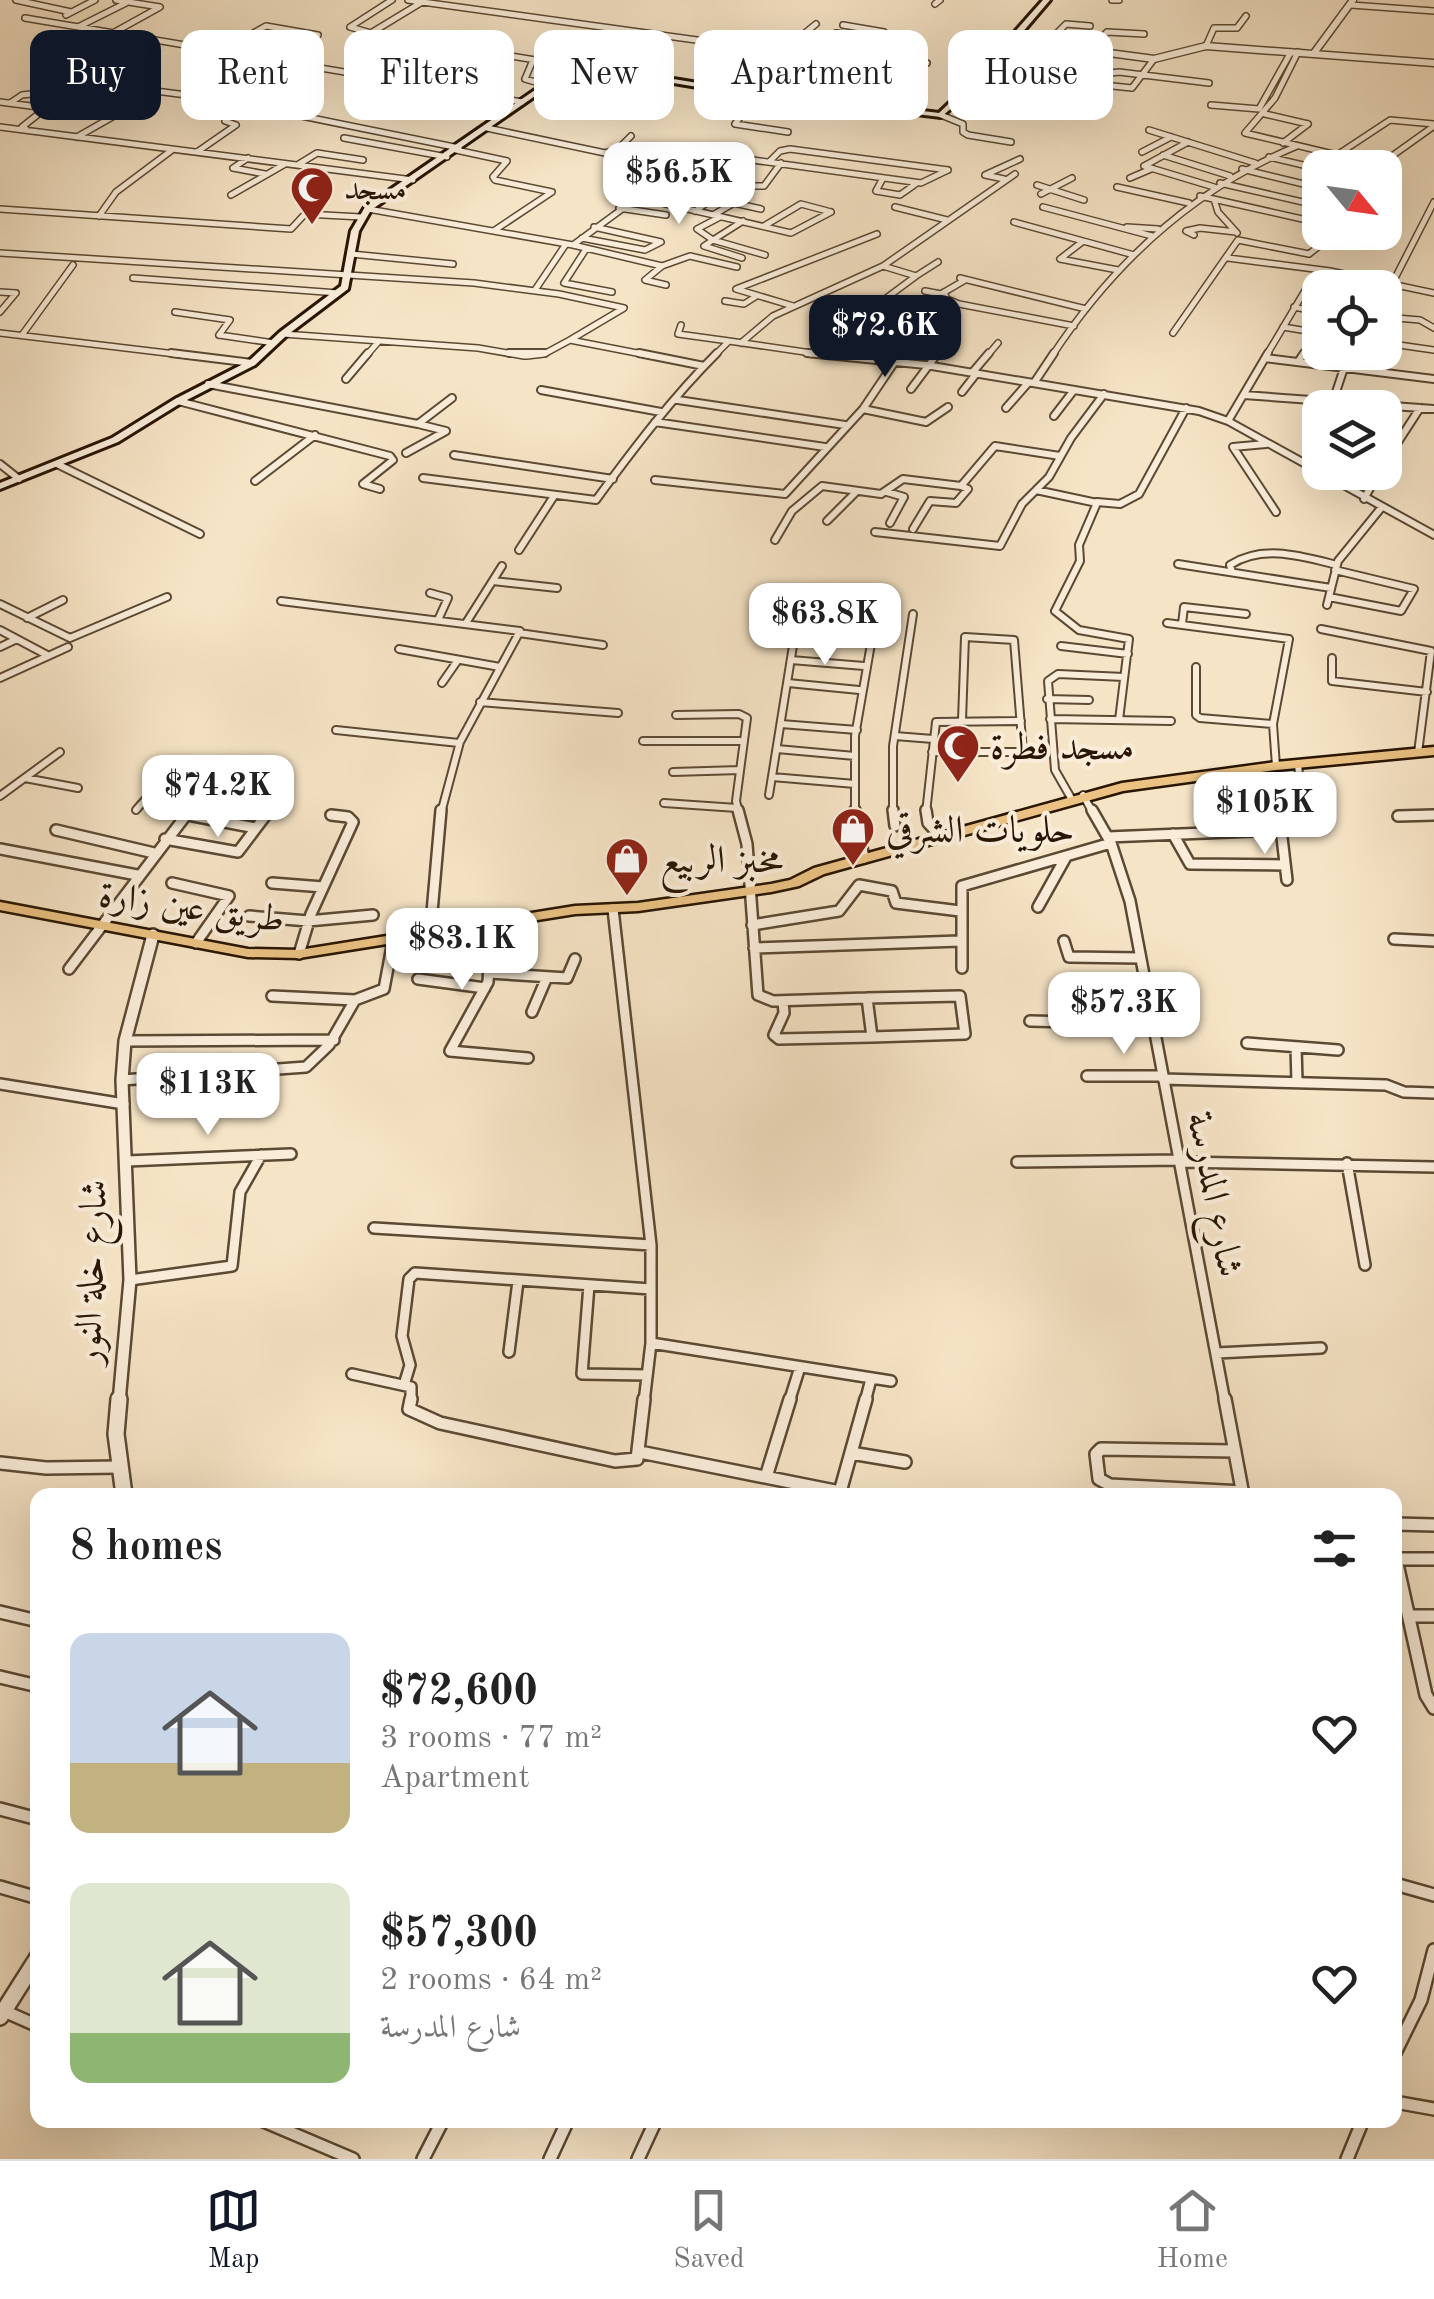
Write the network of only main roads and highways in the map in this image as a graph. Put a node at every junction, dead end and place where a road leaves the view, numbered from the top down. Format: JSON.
{"nodes":[{"id":1,"x":1047,"y":0,"type":"edge"},
{"id":2,"x":0,"y":486,"type":"edge"},
{"id":3,"x":1434,"y":752,"type":"edge"},
{"id":4,"x":0,"y":906,"type":"edge"}],
"edges":[{"from":1,"to":2,"type":"main road"},
{"from":3,"to":4,"type":"main road","name":"طريق عين زارة"}]}
